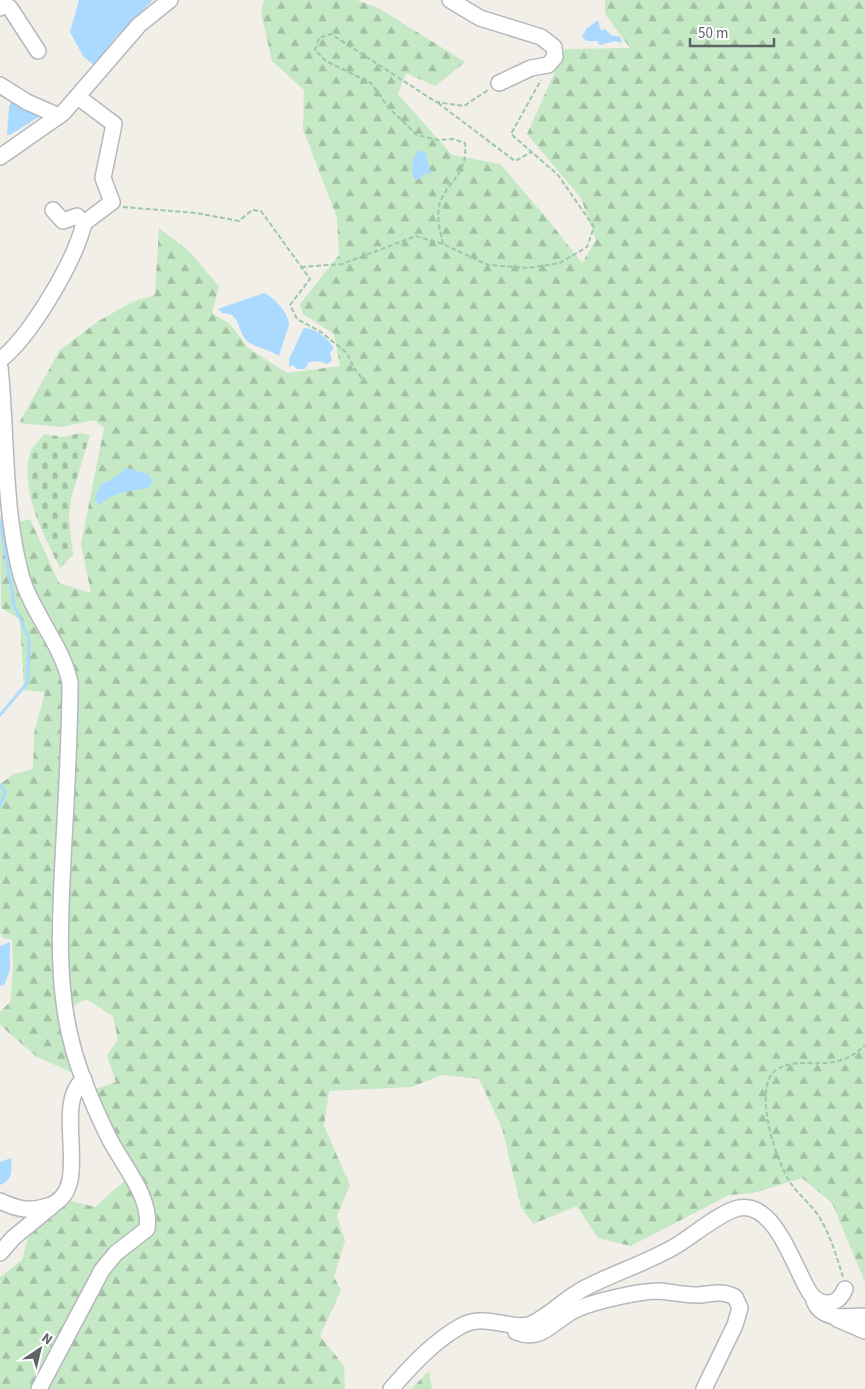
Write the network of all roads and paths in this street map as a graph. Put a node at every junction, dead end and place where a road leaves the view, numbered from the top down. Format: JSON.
{"nodes":[{"id":1,"x":170,"y":0,"type":"edge"},
{"id":2,"x":450,"y":0,"type":"edge"},
{"id":3,"x":0,"y":8,"type":"edge"},
{"id":4,"x":38,"y":51,"type":"dead end"},
{"id":5,"x":548,"y":65,"type":"junction"},
{"id":6,"x":499,"y":83,"type":"joint"},
{"id":7,"x":0,"y":85,"type":"edge"},
{"id":8,"x":78,"y":97,"type":"junction"},
{"id":9,"x":436,"y":102,"type":"junction"},
{"id":10,"x":59,"y":116,"type":"junction"},
{"id":11,"x":532,"y":152,"type":"junction"},
{"id":12,"x":0,"y":157,"type":"edge"},
{"id":13,"x":112,"y":202,"type":"junction"},
{"id":14,"x":53,"y":210,"type":"dead end"},
{"id":15,"x":84,"y":222,"type":"junction"},
{"id":16,"x":443,"y":244,"type":"junction"},
{"id":17,"x":301,"y":267,"type":"junction"},
{"id":18,"x":0,"y":360,"type":"edge"},
{"id":19,"x":0,"y":366,"type":"edge"},
{"id":20,"x":364,"y":381,"type":"dead end"},
{"id":21,"x":865,"y":1045,"type":"edge"},
{"id":22,"x":84,"y":1079,"type":"junction"},
{"id":23,"x":0,"y":1201,"type":"edge"},
{"id":24,"x":55,"y":1204,"type":"junction"},
{"id":25,"x":0,"y":1253,"type":"edge"},
{"id":26,"x":845,"y":1289,"type":"joint"},
{"id":27,"x":812,"y":1295,"type":"junction"},
{"id":28,"x":865,"y":1316,"type":"edge"},
{"id":29,"x":831,"y":1317,"type":"junction"},
{"id":30,"x":486,"y":1321,"type":"junction"},
{"id":31,"x":865,"y":1330,"type":"edge"},
{"id":32,"x":39,"y":1389,"type":"edge"},
{"id":33,"x":391,"y":1389,"type":"edge"},
{"id":34,"x":704,"y":1389,"type":"edge"}],
"edges":[{"from":1,"to":8,"type":"street"},
{"from":2,"to":5,"type":"street"},
{"from":3,"to":4,"type":"street"},
{"from":5,"to":6,"type":"street"},
{"from":5,"to":11,"type":"path"},
{"from":6,"to":9,"type":"path"},
{"from":7,"to":10,"type":"street"},
{"from":8,"to":10,"type":"street"},
{"from":8,"to":13,"type":"street"},
{"from":9,"to":11,"type":"path"},
{"from":9,"to":16,"type":"path"},
{"from":10,"to":12,"type":"street"},
{"from":11,"to":16,"type":"path"},
{"from":13,"to":15,"type":"street"},
{"from":13,"to":17,"type":"path"},
{"from":14,"to":15,"type":"street"},
{"from":15,"to":18,"type":"street"},
{"from":16,"to":17,"type":"path"},
{"from":17,"to":20,"type":"path"},
{"from":19,"to":22,"type":"street"},
{"from":21,"to":26,"type":"path"},
{"from":22,"to":24,"type":"street"},
{"from":22,"to":32,"type":"street"},
{"from":23,"to":24,"type":"street"},
{"from":24,"to":25,"type":"street"},
{"from":26,"to":27,"type":"street"},
{"from":27,"to":29,"type":"street"},
{"from":27,"to":30,"type":"street"},
{"from":28,"to":29,"type":"street"},
{"from":29,"to":31,"type":"street"},
{"from":30,"to":33,"type":"street"},
{"from":30,"to":34,"type":"street"}]}
